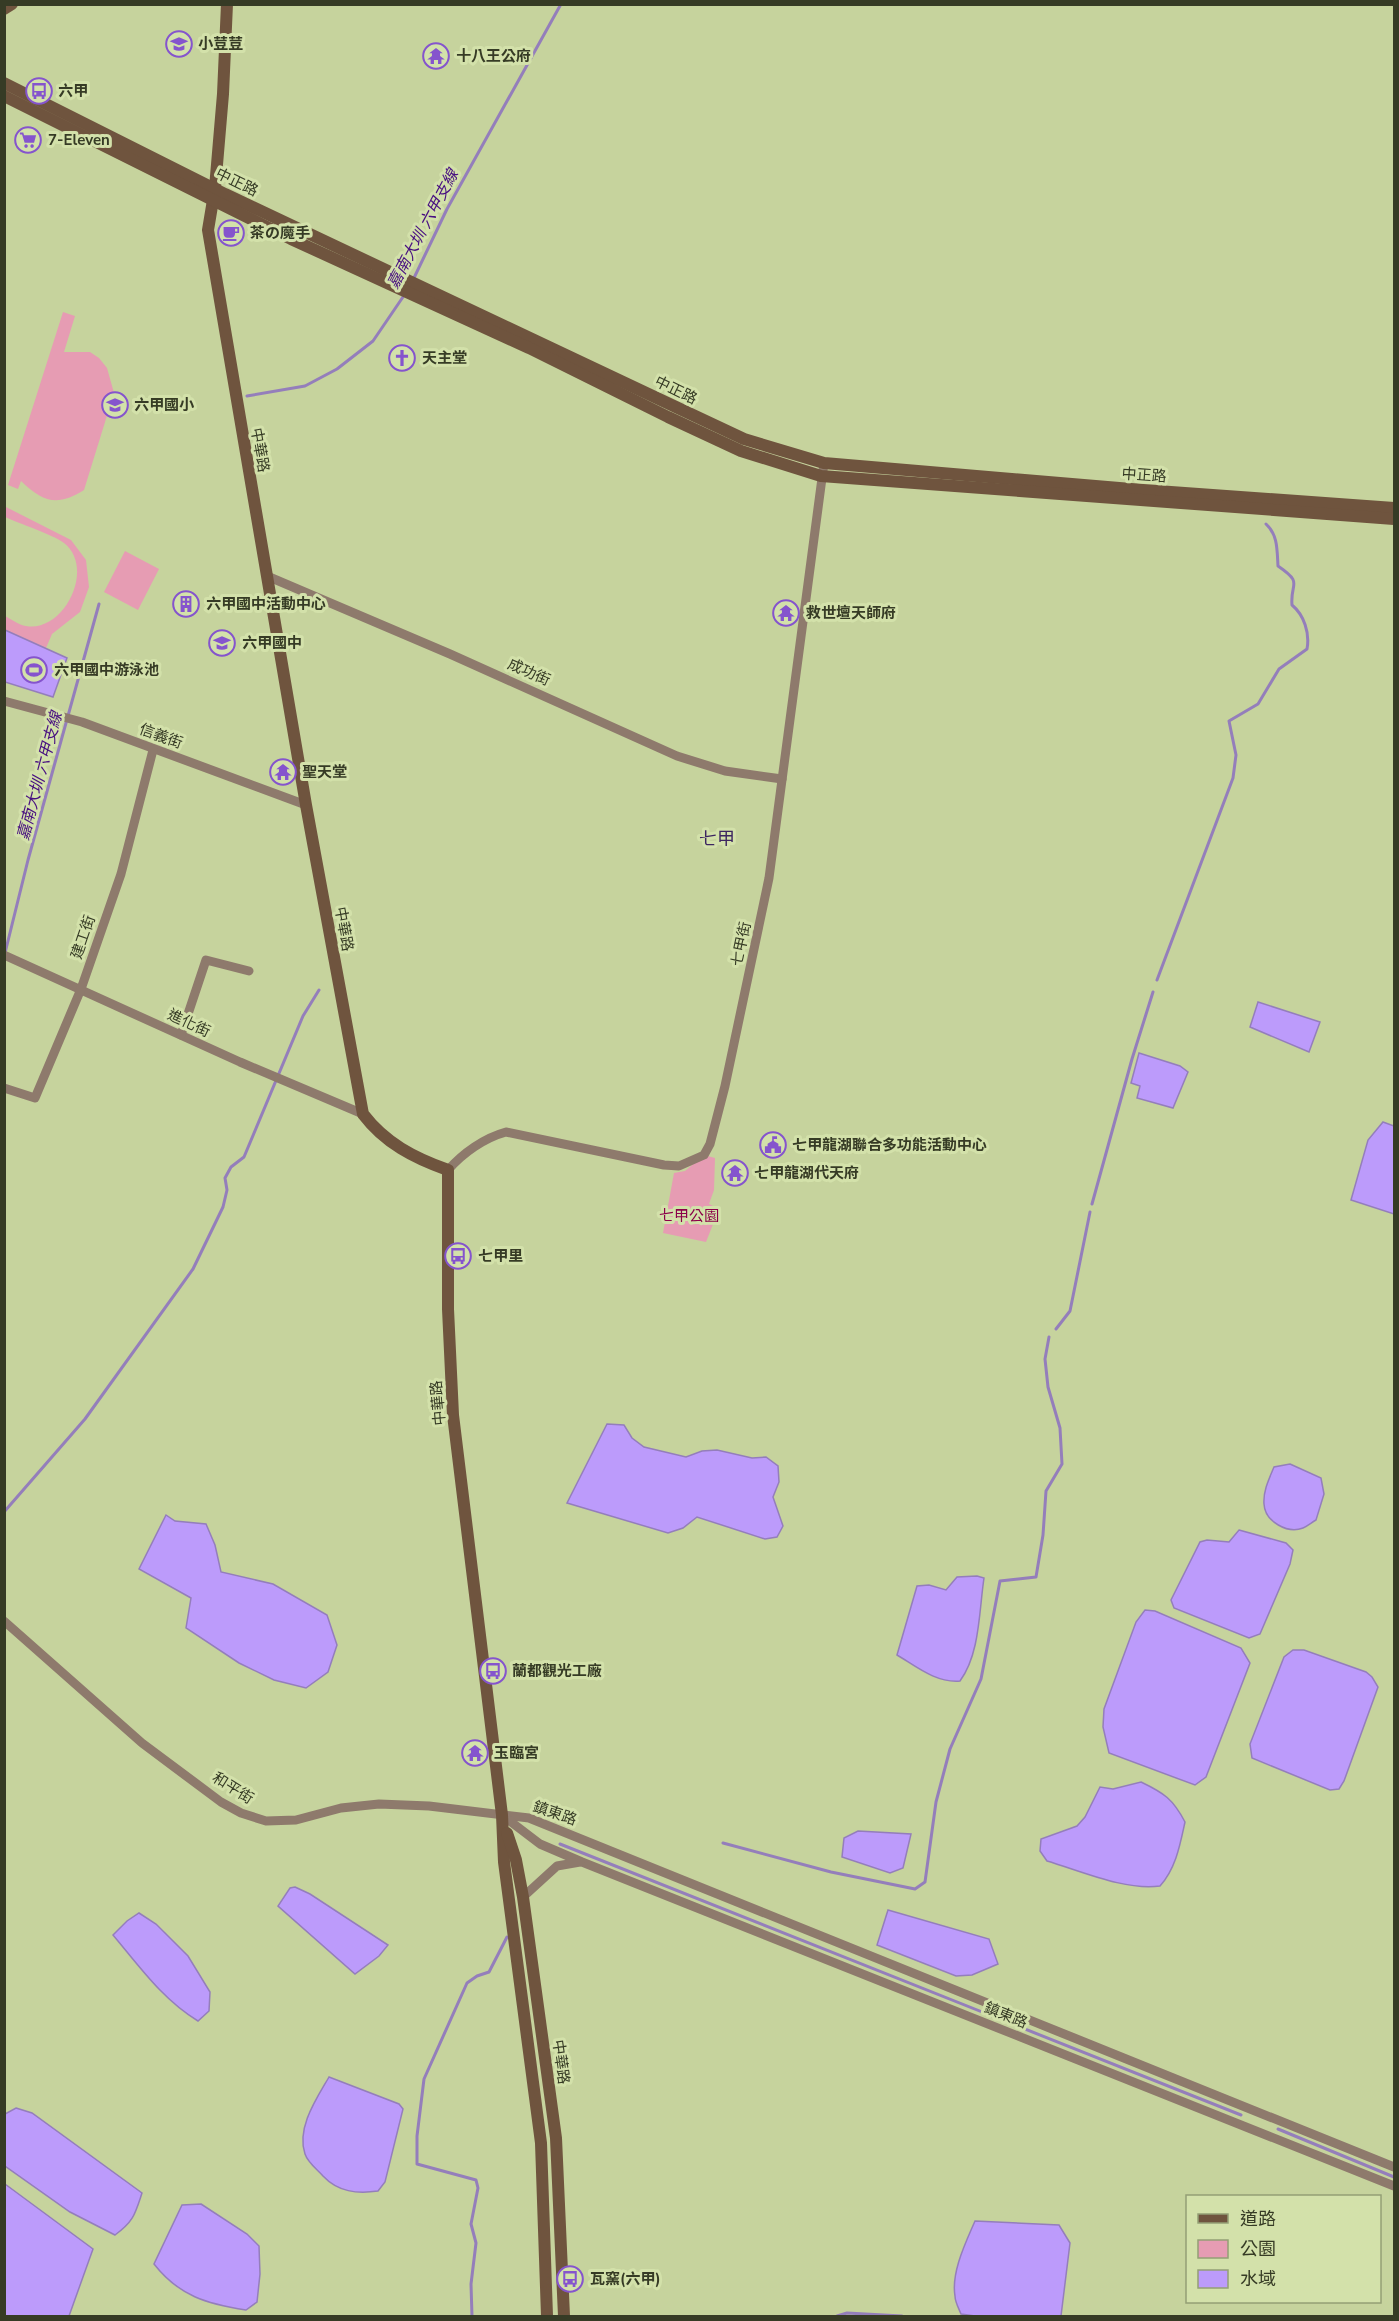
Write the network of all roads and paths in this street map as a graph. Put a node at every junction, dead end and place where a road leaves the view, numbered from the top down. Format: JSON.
{"nodes":[{"id":1,"x":12,"y":4,"type":"edge"},
{"id":2,"x":226,"y":4,"type":"edge"},
{"id":3,"x":4,"y":9,"type":"edge"},
{"id":4,"x":4,"y":83,"type":"edge"},
{"id":5,"x":4,"y":96,"type":"edge"},
{"id":6,"x":214,"y":194,"type":"junction"},
{"id":7,"x":824,"y":463,"type":"junction"},
{"id":8,"x":821,"y":476,"type":"junction"},
{"id":9,"x":1395,"y":508,"type":"edge"},
{"id":10,"x":1395,"y":519,"type":"edge"},
{"id":11,"x":267,"y":576,"type":"junction"},
{"id":12,"x":4,"y":701,"type":"edge"},
{"id":13,"x":153,"y":750,"type":"junction"},
{"id":14,"x":782,"y":779,"type":"junction"},
{"id":15,"x":306,"y":805,"type":"junction"},
{"id":16,"x":6,"y":956,"type":"edge"},
{"id":17,"x":249,"y":971,"type":"dead end"},
{"id":18,"x":81,"y":989,"type":"junction"},
{"id":19,"x":181,"y":1035,"type":"junction"},
{"id":20,"x":4,"y":1088,"type":"edge"},
{"id":21,"x":363,"y":1114,"type":"junction"},
{"id":22,"x":448,"y":1170,"type":"junction"},
{"id":23,"x":4,"y":1621,"type":"edge"},
{"id":24,"x":502,"y":1815,"type":"junction"},
{"id":25,"x":582,"y":1862,"type":"junction"},
{"id":26,"x":523,"y":1897,"type":"junction"},
{"id":27,"x":1395,"y":2166,"type":"edge"},
{"id":28,"x":1395,"y":2186,"type":"edge"},
{"id":29,"x":547,"y":2316,"type":"edge"},
{"id":30,"x":564,"y":2316,"type":"edge"}],
"edges":[{"from":1,"to":3,"type":"main road"},
{"from":2,"to":6,"type":"main road","name":"中華路"},
{"from":4,"to":6,"type":"main road","name":"中正路"},
{"from":5,"to":6,"type":"main road","name":"中正路"},
{"from":6,"to":7,"type":"main road","name":"中正路"},
{"from":6,"to":8,"type":"main road","name":"中正路"},
{"from":6,"to":11,"type":"main road","name":"中華路"},
{"from":7,"to":8,"type":"street","name":"七甲街"},
{"from":7,"to":9,"type":"main road","name":"中正路"},
{"from":8,"to":10,"type":"main road","name":"中正路"},
{"from":8,"to":14,"type":"street","name":"七甲街"},
{"from":11,"to":14,"type":"street","name":"成功街"},
{"from":11,"to":15,"type":"main road","name":"中華路"},
{"from":12,"to":13,"type":"street","name":"信義街"},
{"from":13,"to":15,"type":"street","name":"信義街"},
{"from":13,"to":18,"type":"street","name":"建工街"},
{"from":14,"to":22,"type":"street","name":"七甲街"},
{"from":15,"to":21,"type":"main road","name":"中華路"},
{"from":16,"to":18,"type":"street","name":"進化街"},
{"from":17,"to":19,"type":"street"},
{"from":18,"to":19,"type":"street","name":"進化街"},
{"from":18,"to":20,"type":"street","name":"建工街"},
{"from":19,"to":21,"type":"street","name":"進化街"},
{"from":21,"to":22,"type":"main road"},
{"from":22,"to":24,"type":"main road","name":"中華路"},
{"from":23,"to":24,"type":"street","name":"和平街"},
{"from":24,"to":25,"type":"street","name":"鎮東路"},
{"from":24,"to":26,"type":"main road","name":"中華路"},
{"from":24,"to":27,"type":"street","name":"鎮東路"},
{"from":24,"to":29,"type":"main road","name":"中華路"},
{"from":25,"to":26,"type":"street"},
{"from":25,"to":28,"type":"street","name":"鎮東路"},
{"from":26,"to":30,"type":"main road","name":"中華路"}]}
